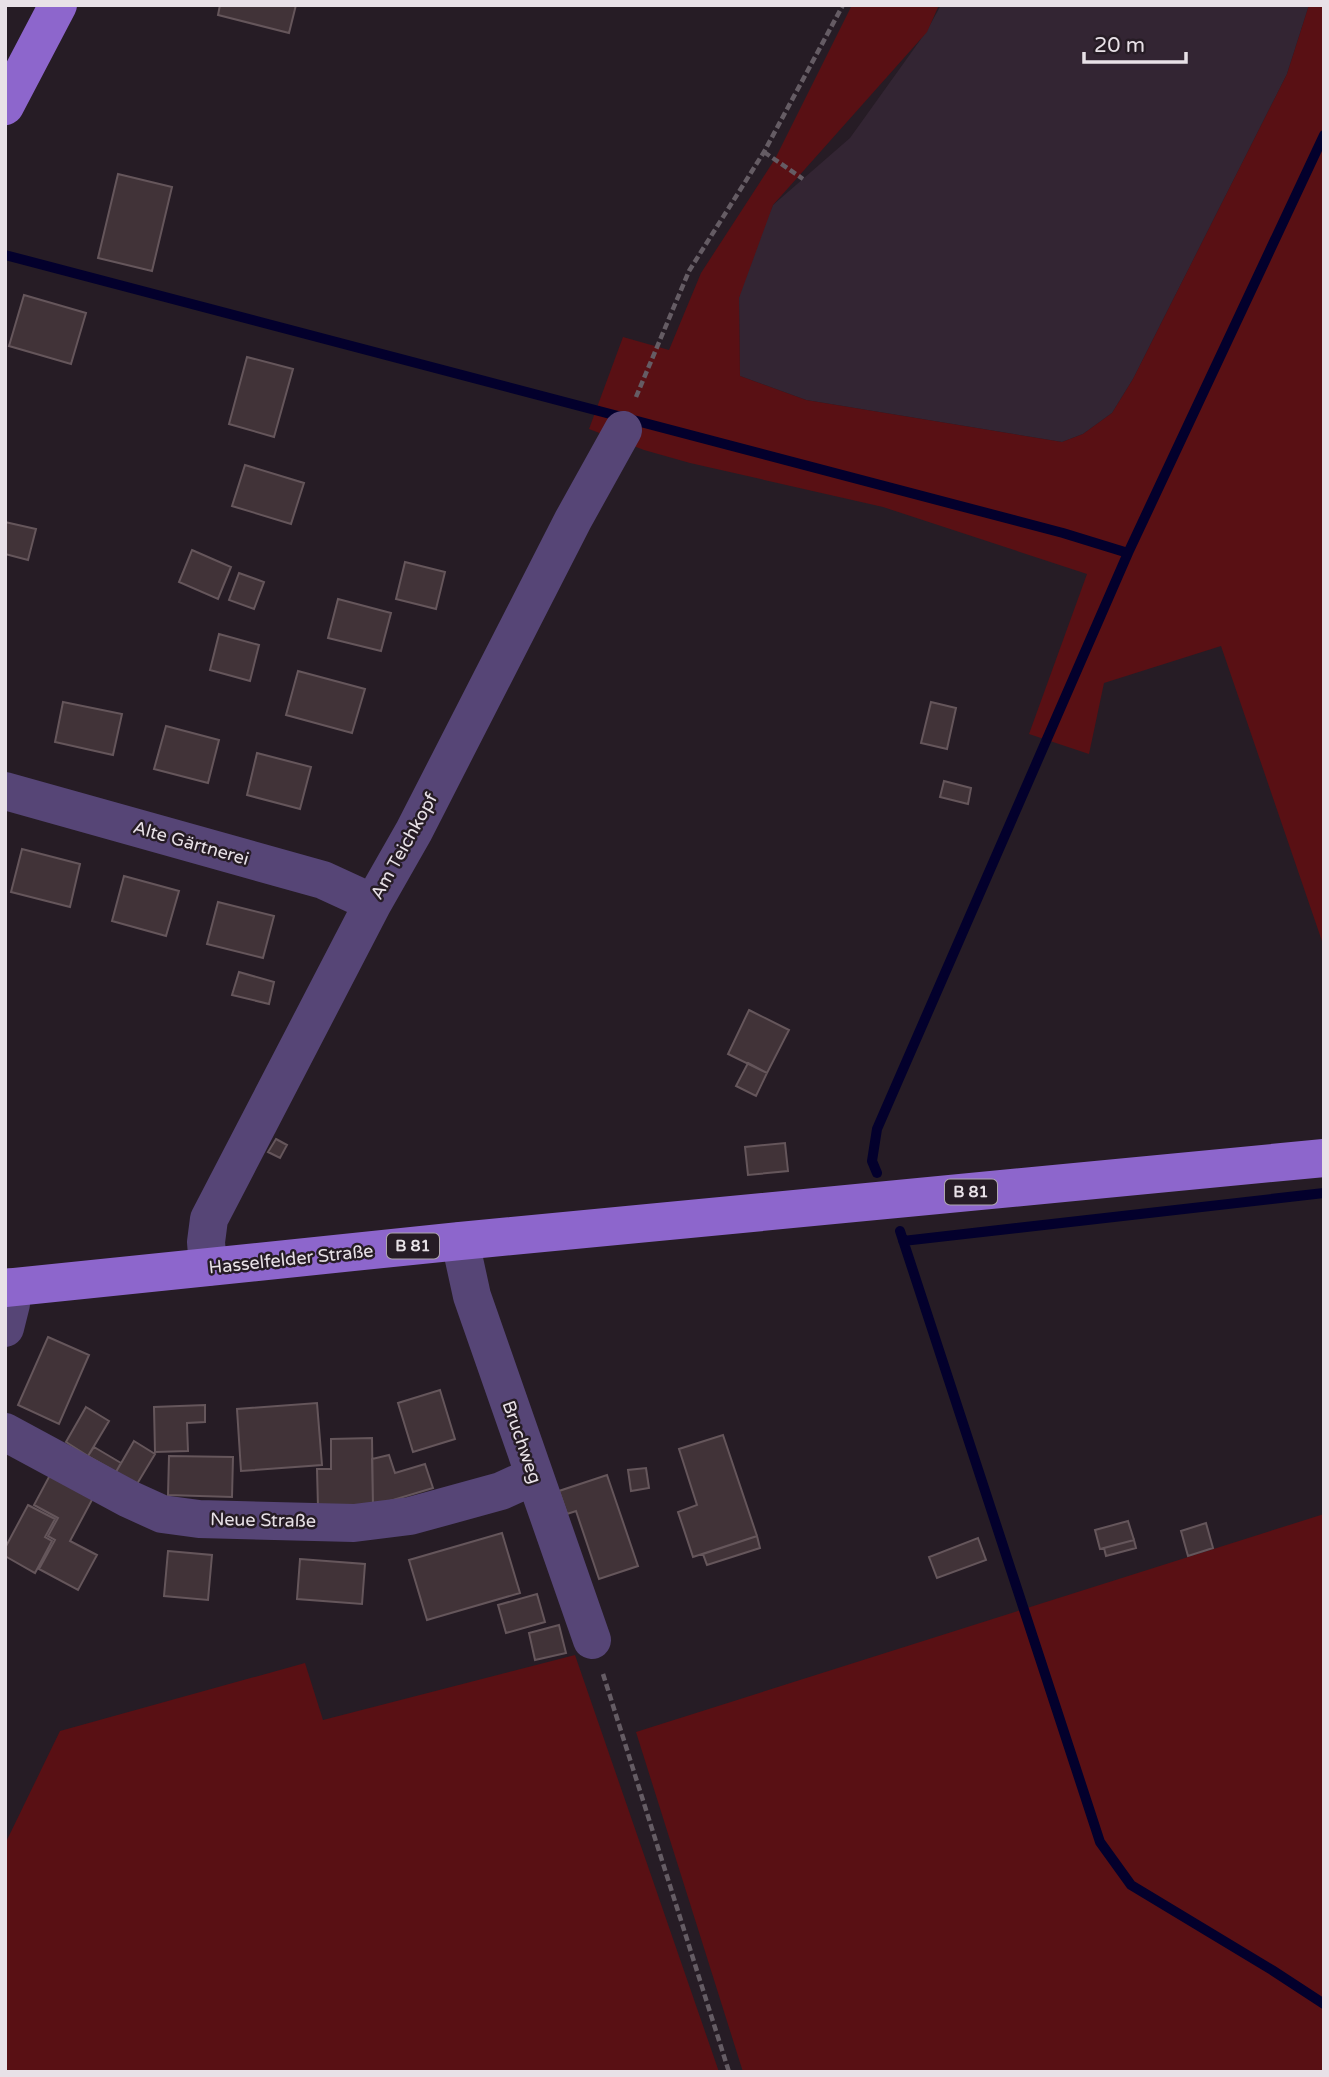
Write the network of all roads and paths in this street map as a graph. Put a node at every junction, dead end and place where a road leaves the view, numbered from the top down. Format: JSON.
{"nodes":[{"id":1,"x":58,"y":5,"type":"edge"},
{"id":2,"x":843,"y":5,"type":"edge"},
{"id":3,"x":5,"y":106,"type":"edge"},
{"id":4,"x":764,"y":152,"type":"junction"},
{"id":5,"x":803,"y":179,"type":"dead end"},
{"id":6,"x":627,"y":419,"type":"joint"},
{"id":7,"x":5,"y":790,"type":"edge"},
{"id":8,"x":373,"y":903,"type":"junction"},
{"id":9,"x":1324,"y":1158,"type":"edge"},
{"id":10,"x":460,"y":1241,"type":"junction"},
{"id":11,"x":208,"y":1267,"type":"junction"},
{"id":12,"x":7,"y":1287,"type":"edge"},
{"id":13,"x":5,"y":1328,"type":"edge"},
{"id":14,"x":5,"y":1432,"type":"edge"},
{"id":15,"x":534,"y":1476,"type":"junction"},
{"id":16,"x":592,"y":1640,"type":"joint"},
{"id":17,"x":729,"y":2072,"type":"edge"}],
"edges":[{"from":1,"to":3,"type":"main road"},
{"from":2,"to":4,"type":"path"},
{"from":4,"to":5,"type":"path"},
{"from":4,"to":6,"type":"path"},
{"from":6,"to":8,"type":"street","name":"Am Teichkopf"},
{"from":7,"to":8,"type":"street","name":"Alte Gärtnerei"},
{"from":8,"to":11,"type":"street","name":"Am Teichkopf"},
{"from":9,"to":10,"type":"main road","name":"Hasselfelder Straße","number":"B 81"},
{"from":10,"to":11,"type":"main road","name":"Hasselfelder Straße","number":"B 81"},
{"from":10,"to":15,"type":"street","name":"Bruchweg"},
{"from":11,"to":12,"type":"main road","name":"Hasselfelder Straße","number":"B 81"},
{"from":12,"to":13,"type":"street"},
{"from":14,"to":15,"type":"street","name":"Neue Straße"},
{"from":15,"to":16,"type":"street","name":"Bruchweg"},
{"from":16,"to":17,"type":"path"}]}
